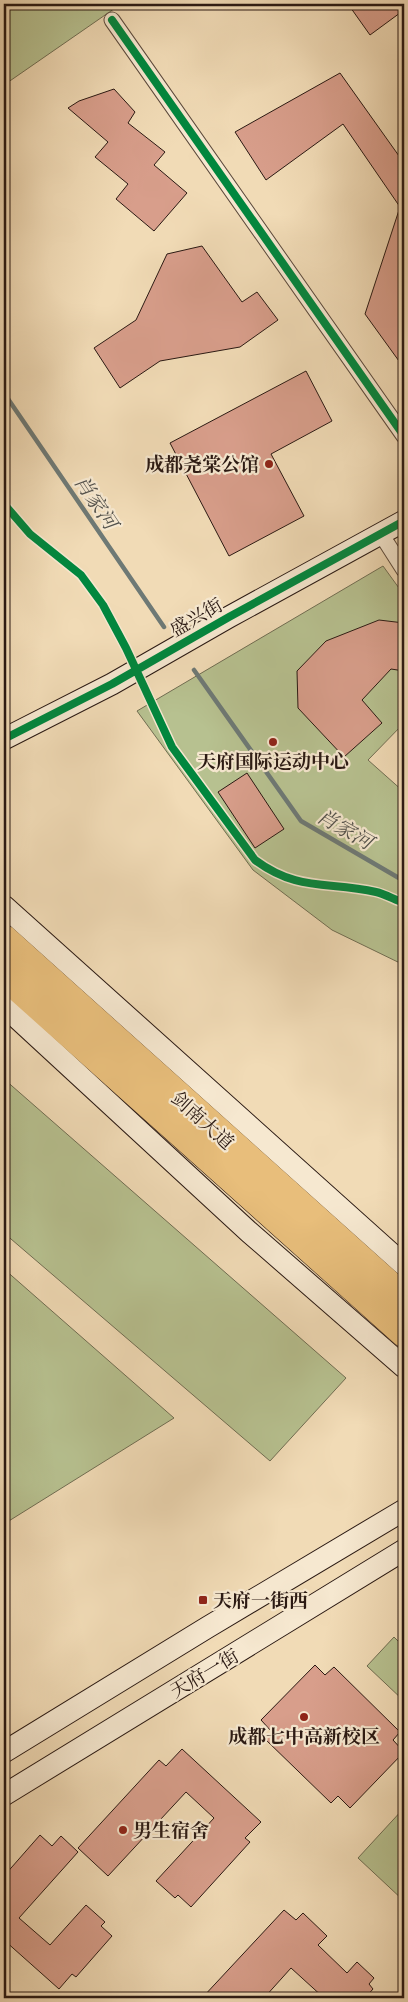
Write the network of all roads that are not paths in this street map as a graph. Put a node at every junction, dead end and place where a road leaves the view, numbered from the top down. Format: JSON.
{"nodes":[{"id":1,"x":112,"y":20,"type":"dead end"},
{"id":2,"x":404,"y":436,"type":"edge"},
{"id":3,"x":404,"y":521,"type":"edge"},
{"id":4,"x":381,"y":534,"type":"junction"},
{"id":5,"x":404,"y":570,"type":"edge"},
{"id":6,"x":4,"y":739,"type":"edge"},
{"id":7,"x":4,"y":906,"type":"edge"},
{"id":8,"x":4,"y":939,"type":"edge"},
{"id":9,"x":4,"y":975,"type":"edge"},
{"id":10,"x":4,"y":1006,"type":"edge"},
{"id":11,"x":404,"y":1265,"type":"edge"},
{"id":12,"x":404,"y":1298,"type":"edge"},
{"id":13,"x":404,"y":1333,"type":"edge"},
{"id":14,"x":402,"y":1364,"type":"edge"},
{"id":15,"x":404,"y":1510,"type":"edge"},
{"id":16,"x":404,"y":1550,"type":"edge"},
{"id":17,"x":4,"y":1752,"type":"edge"},
{"id":18,"x":4,"y":1795,"type":"edge"}],
"edges":[{"from":1,"to":2,"type":"street"},
{"from":3,"to":4,"type":"main road","name":"盛兴街"},
{"from":4,"to":5,"type":"street"},
{"from":4,"to":6,"type":"main road","name":"盛兴街"},
{"from":7,"to":11,"type":"main road"},
{"from":8,"to":12,"type":"highway","name":"剑南大道"},
{"from":9,"to":13,"type":"highway","name":"剑南大道"},
{"from":10,"to":14,"type":"main road"},
{"from":15,"to":17,"type":"main road","name":"天府一街"},
{"from":16,"to":18,"type":"main road","name":"天府一街"}]}
